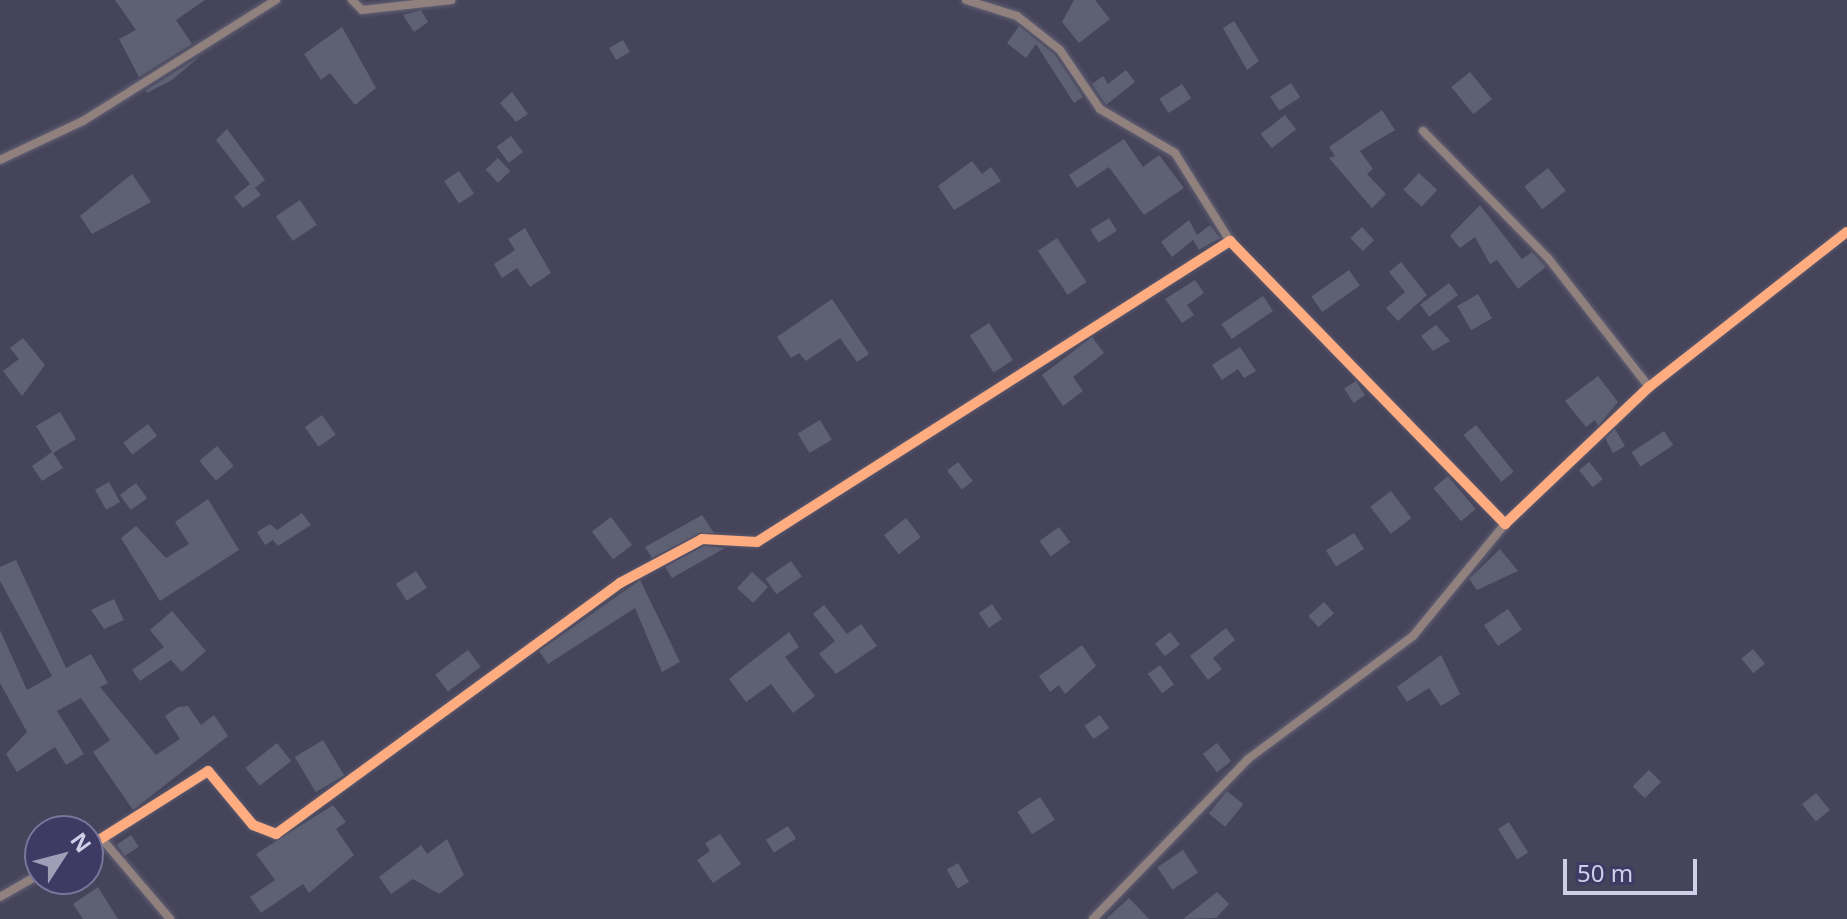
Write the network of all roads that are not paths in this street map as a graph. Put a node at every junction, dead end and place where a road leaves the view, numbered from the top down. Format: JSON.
{"nodes":[{"id":1,"x":276,"y":0,"type":"edge"},
{"id":2,"x":352,"y":0,"type":"edge"},
{"id":3,"x":451,"y":0,"type":"edge"},
{"id":4,"x":966,"y":0,"type":"edge"},
{"id":5,"x":1423,"y":131,"type":"dead end"},
{"id":6,"x":0,"y":160,"type":"edge"},
{"id":7,"x":1847,"y":232,"type":"edge"},
{"id":8,"x":1230,"y":241,"type":"junction"},
{"id":9,"x":1649,"y":387,"type":"junction"},
{"id":10,"x":1505,"y":524,"type":"junction"},
{"id":11,"x":104,"y":838,"type":"edge"},
{"id":12,"x":104,"y":841,"type":"edge"},
{"id":13,"x":24,"y":883,"type":"edge"},
{"id":14,"x":0,"y":897,"type":"edge"},
{"id":15,"x":170,"y":919,"type":"edge"},
{"id":16,"x":1093,"y":919,"type":"edge"}],
"edges":[{"from":1,"to":6,"type":"street"},
{"from":2,"to":3,"type":"street"},
{"from":4,"to":8,"type":"street"},
{"from":5,"to":9,"type":"street"},
{"from":7,"to":9,"type":"street"},
{"from":8,"to":10,"type":"street"},
{"from":8,"to":11,"type":"street"},
{"from":9,"to":10,"type":"street"},
{"from":10,"to":16,"type":"street"},
{"from":12,"to":15,"type":"street"},
{"from":13,"to":14,"type":"street"}]}
